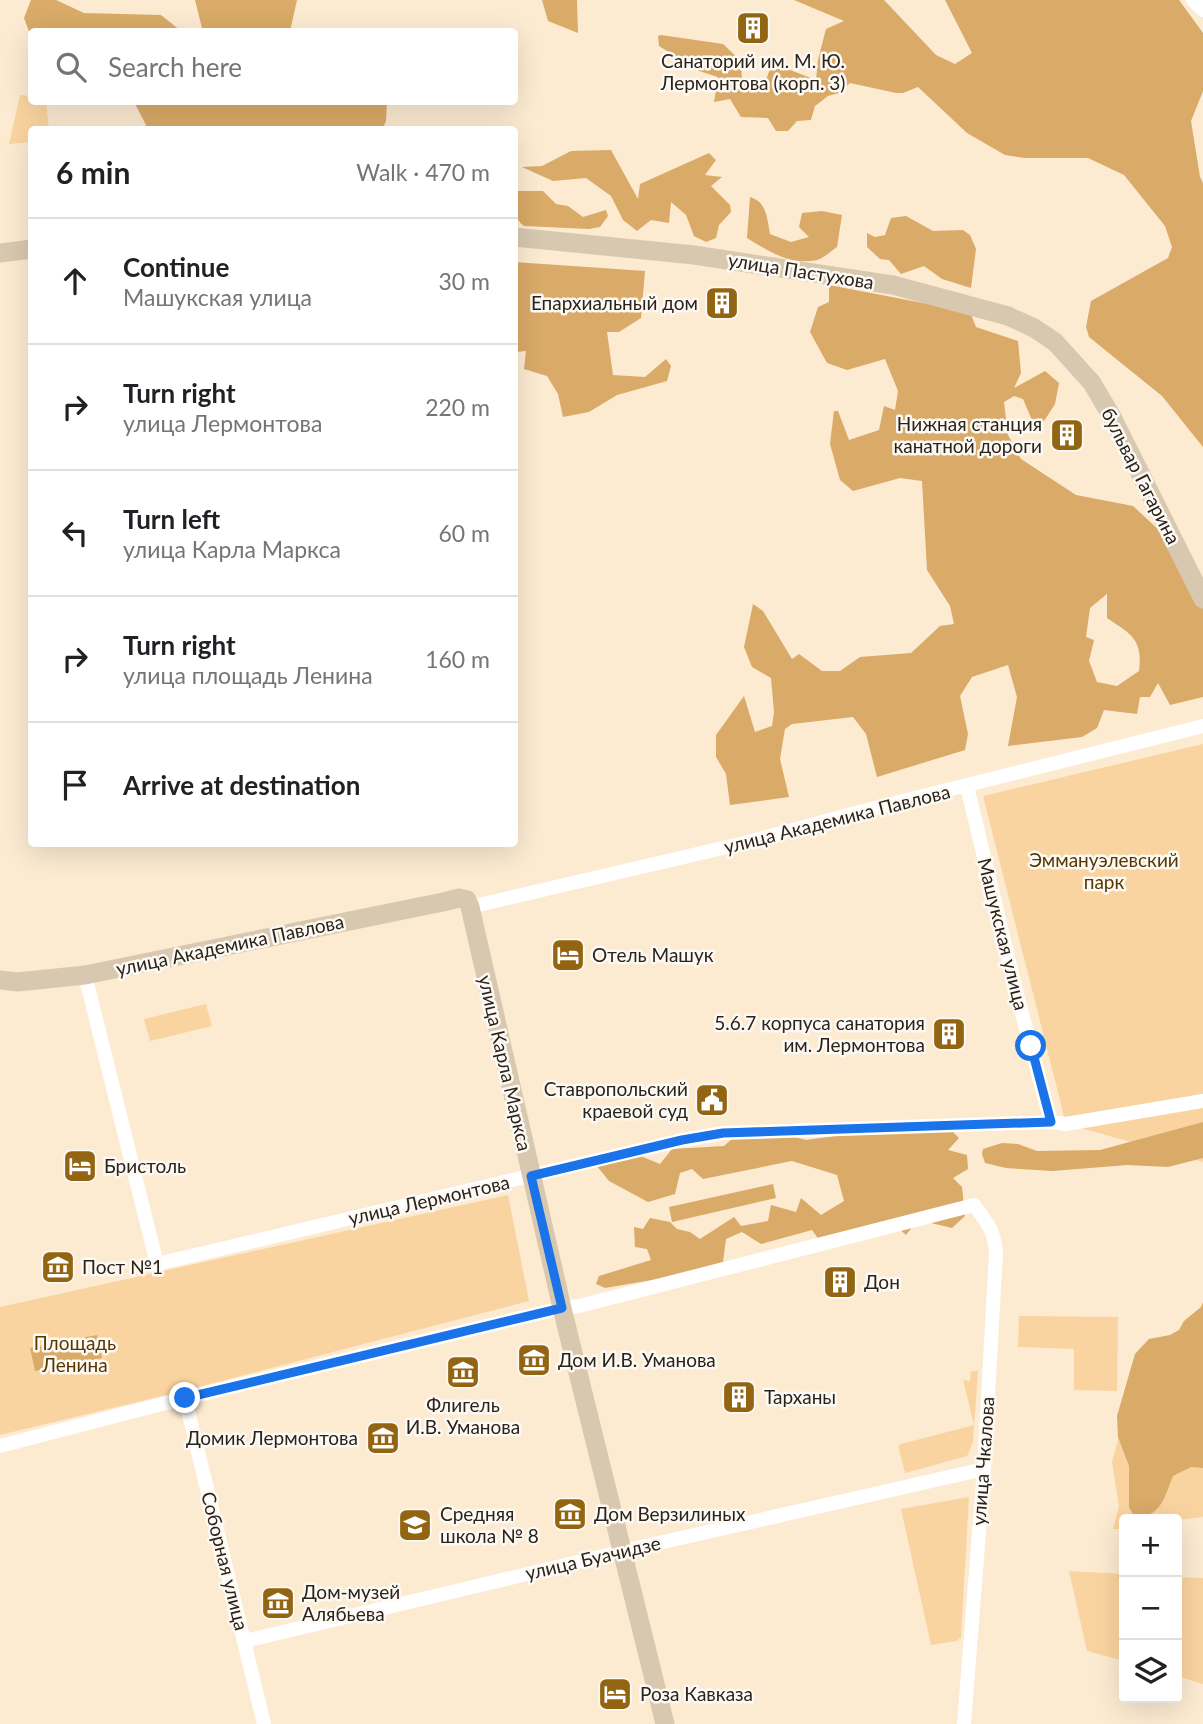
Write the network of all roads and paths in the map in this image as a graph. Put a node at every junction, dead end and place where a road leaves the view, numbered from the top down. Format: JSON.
{"nodes":[{"id":1,"x":1193,"y":0,"type":"edge"},
{"id":2,"x":1203,"y":10,"type":"edge"},
{"id":3,"x":518,"y":237,"type":"edge"},
{"id":4,"x":28,"y":250,"type":"edge"},
{"id":5,"x":0,"y":253,"type":"edge"},
{"id":6,"x":1070,"y":358,"type":"joint"},
{"id":7,"x":1203,"y":599,"type":"edge"},
{"id":8,"x":1203,"y":726,"type":"edge"},
{"id":9,"x":967,"y":786,"type":"junction"},
{"id":10,"x":465,"y":903,"type":"junction"},
{"id":11,"x":85,"y":975,"type":"junction"},
{"id":12,"x":0,"y":980,"type":"edge"},
{"id":13,"x":1203,"y":1101,"type":"edge"},
{"id":14,"x":1051,"y":1122,"type":"junction"},
{"id":15,"x":531,"y":1176,"type":"junction"},
{"id":16,"x":562,"y":1308,"type":"junction"},
{"id":17,"x":185,"y":1398,"type":"junction"},
{"id":18,"x":0,"y":1446,"type":"edge"},
{"id":19,"x":984,"y":1469,"type":"junction"},
{"id":20,"x":623,"y":1551,"type":"junction"},
{"id":21,"x":245,"y":1641,"type":"junction"},
{"id":22,"x":960,"y":1723,"type":"edge"},
{"id":23,"x":264,"y":1724,"type":"edge"},
{"id":24,"x":665,"y":1724,"type":"edge"}],
"edges":[{"from":1,"to":2,"type":"street"},
{"from":3,"to":6,"type":"street","name":"улица Пастухова"},
{"from":4,"to":5,"type":"street"},
{"from":6,"to":7,"type":"street","name":"бульвар Гагарина"},
{"from":8,"to":9,"type":"street","name":"улица Академика Павлова"},
{"from":9,"to":10,"type":"street","name":"улица Академика Павлова"},
{"from":9,"to":14,"type":"street","name":"Машукская улица"},
{"from":10,"to":11,"type":"street","name":"улица Академика Павлова"},
{"from":10,"to":15,"type":"street","name":"улица Карла Маркса"},
{"from":11,"to":12,"type":"street","name":"улица Академика Павлова"},
{"from":11,"to":15,"type":"street","name":"улица Лермонтова"},
{"from":13,"to":14,"type":"street","name":"улица Лермонтова"},
{"from":14,"to":15,"type":"street","name":"улица Лермонтова"},
{"from":15,"to":16,"type":"street","name":"улица Карла Маркса"},
{"from":16,"to":17,"type":"street"},
{"from":16,"to":19,"type":"street","name":"улица Чкалова"},
{"from":16,"to":20,"type":"street","name":"улица Карла Маркса"},
{"from":17,"to":18,"type":"street"},
{"from":17,"to":21,"type":"street","name":"Соборная улица"},
{"from":19,"to":20,"type":"street","name":"улица Буачидзе"},
{"from":19,"to":22,"type":"street","name":"улица Чкалова"},
{"from":20,"to":21,"type":"street","name":"улица Буачидзе"},
{"from":20,"to":24,"type":"street","name":"улица Карла Маркса"},
{"from":21,"to":23,"type":"street","name":"Соборная улица"}]}
